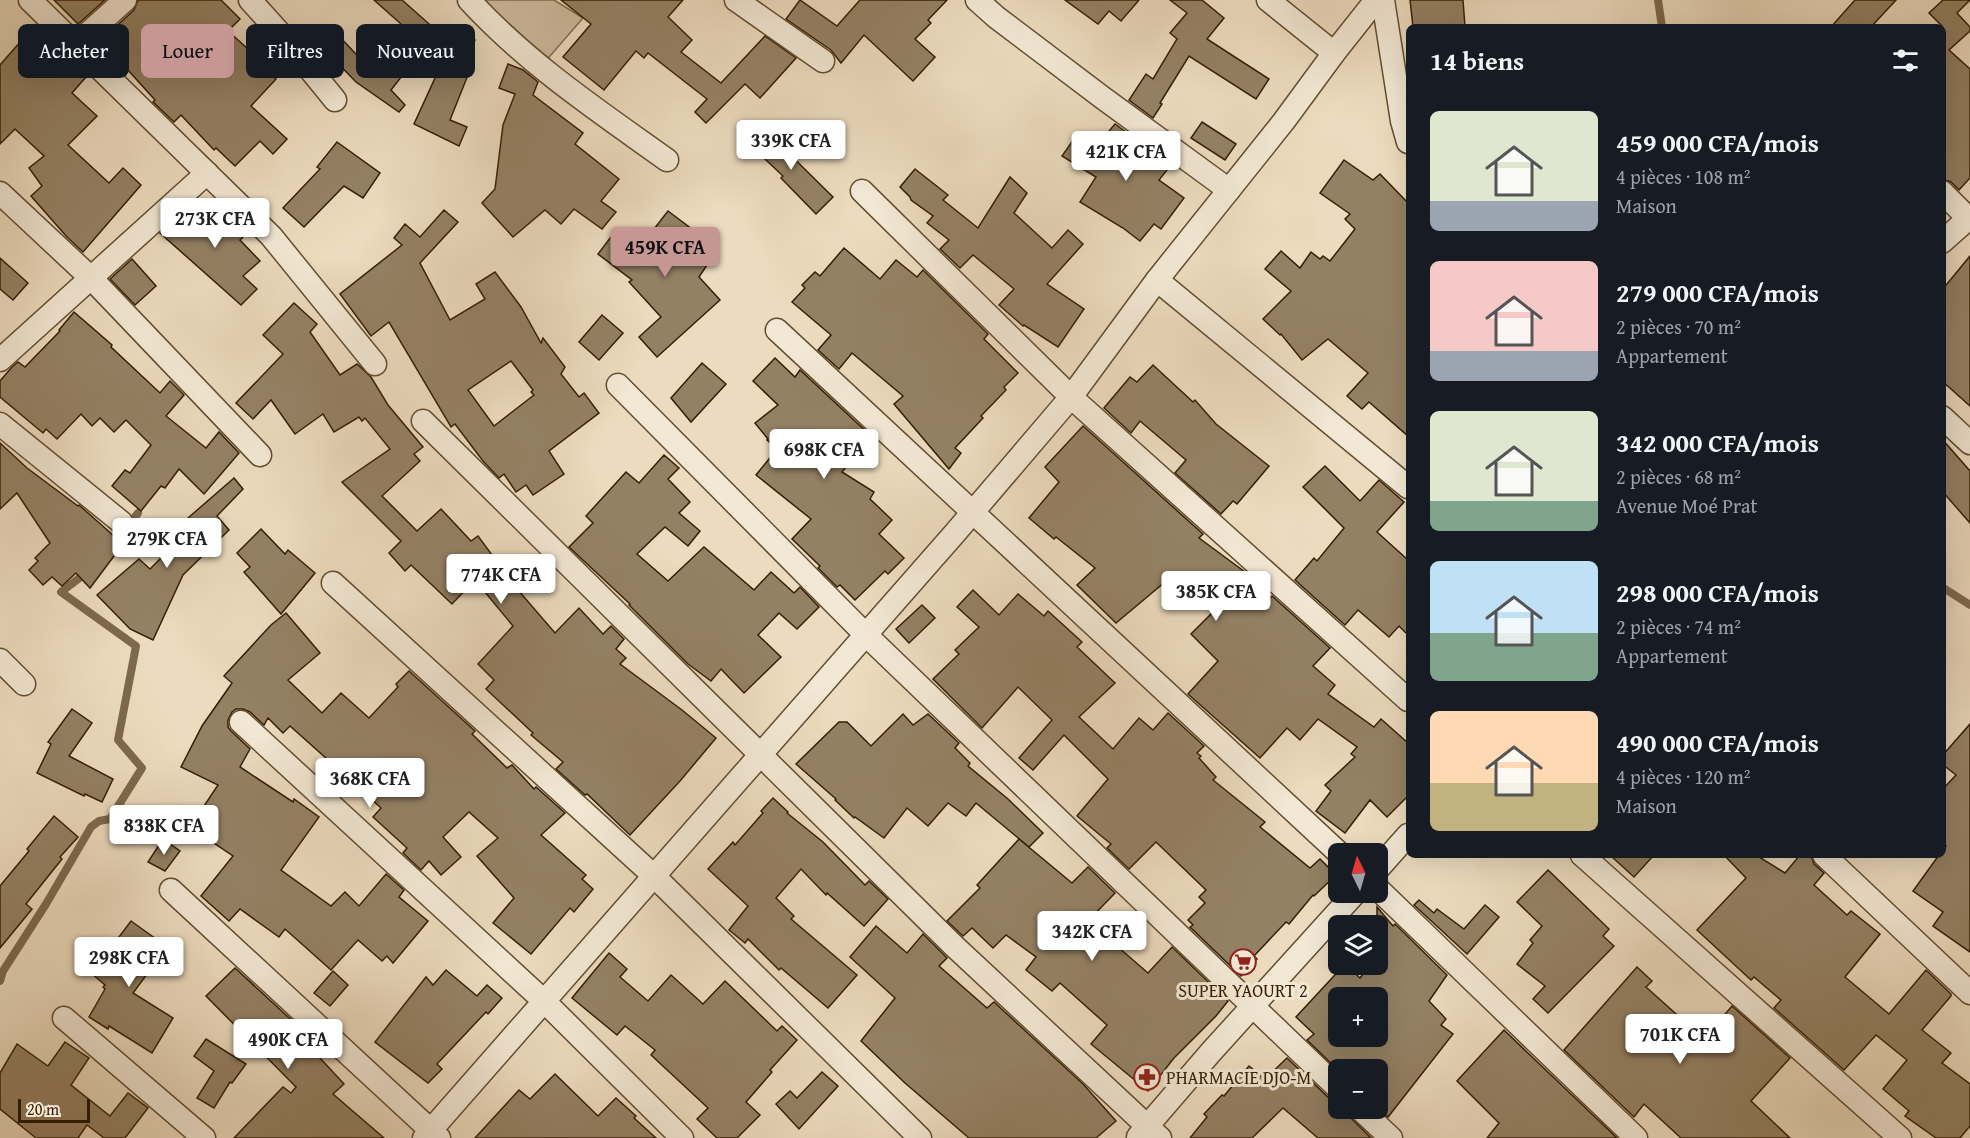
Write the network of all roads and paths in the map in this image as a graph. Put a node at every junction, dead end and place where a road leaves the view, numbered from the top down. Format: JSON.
{"nodes":[{"id":1,"x":30,"y":0,"type":"edge"},
{"id":2,"x":125,"y":0,"type":"edge"},
{"id":3,"x":250,"y":0,"type":"edge"},
{"id":4,"x":469,"y":0,"type":"edge"},
{"id":5,"x":736,"y":0,"type":"edge"},
{"id":6,"x":977,"y":0,"type":"edge"},
{"id":7,"x":1268,"y":0,"type":"edge"},
{"id":8,"x":1376,"y":0,"type":"edge"},
{"id":9,"x":1383,"y":0,"type":"edge"},
{"id":10,"x":55,"y":24,"type":"edge"},
{"id":11,"x":98,"y":24,"type":"edge"},
{"id":12,"x":1334,"y":53,"type":"junction"},
{"id":13,"x":823,"y":61,"type":"dead end"},
{"id":14,"x":111,"y":78,"type":"edge"},
{"id":15,"x":335,"y":100,"type":"dead end"},
{"id":16,"x":1406,"y":135,"type":"edge"},
{"id":17,"x":667,"y":160,"type":"dead end"},
{"id":18,"x":207,"y":173,"type":"junction"},
{"id":19,"x":1229,"y":190,"type":"junction"},
{"id":20,"x":862,"y":191,"type":"dead end"},
{"id":21,"x":0,"y":193,"type":"edge"},
{"id":22,"x":1946,"y":196,"type":"edge"},
{"id":23,"x":1969,"y":218,"type":"edge"},
{"id":24,"x":1946,"y":238,"type":"edge"},
{"id":25,"x":90,"y":278,"type":"junction"},
{"id":26,"x":1157,"y":280,"type":"junction"},
{"id":27,"x":777,"y":330,"type":"dead end"},
{"id":28,"x":0,"y":360,"type":"edge"},
{"id":29,"x":375,"y":364,"type":"dead end"},
{"id":30,"x":618,"y":385,"type":"dead end"},
{"id":31,"x":1071,"y":397,"type":"junction"},
{"id":32,"x":423,"y":421,"type":"dead end"},
{"id":33,"x":1946,"y":421,"type":"edge"},
{"id":34,"x":0,"y":424,"type":"edge"},
{"id":35,"x":1970,"y":443,"type":"edge"},
{"id":36,"x":260,"y":455,"type":"dead end"},
{"id":37,"x":1406,"y":485,"type":"edge"},
{"id":38,"x":972,"y":512,"type":"junction"},
{"id":39,"x":121,"y":522,"type":"dead end"},
{"id":40,"x":333,"y":583,"type":"dead end"},
{"id":41,"x":866,"y":634,"type":"junction"},
{"id":42,"x":0,"y":660,"type":"edge"},
{"id":43,"x":24,"y":684,"type":"dead end"},
{"id":44,"x":1406,"y":698,"type":"edge"},
{"id":45,"x":241,"y":722,"type":"dead end"},
{"id":46,"x":760,"y":755,"type":"junction"},
{"id":47,"x":1406,"y":837,"type":"edge"},
{"id":48,"x":1329,"y":843,"type":"edge"},
{"id":49,"x":1388,"y":858,"type":"edge"},
{"id":50,"x":1585,"y":858,"type":"edge"},
{"id":51,"x":1827,"y":858,"type":"edge"},
{"id":52,"x":654,"y":876,"type":"junction"},
{"id":53,"x":171,"y":890,"type":"dead end"},
{"id":54,"x":1388,"y":899,"type":"edge"},
{"id":55,"x":1346,"y":903,"type":"edge"},
{"id":56,"x":1970,"y":993,"type":"edge"},
{"id":57,"x":545,"y":1002,"type":"junction"},
{"id":58,"x":1252,"y":1007,"type":"junction"},
{"id":59,"x":64,"y":1018,"type":"dead end"},
{"id":60,"x":1328,"y":1079,"type":"edge"},
{"id":61,"x":1370,"y":1119,"type":"edge"},
{"id":62,"x":1148,"y":1134,"type":"edge"},
{"id":63,"x":431,"y":1135,"type":"edge"},
{"id":64,"x":204,"y":1138,"type":"edge"},
{"id":65,"x":682,"y":1138,"type":"edge"},
{"id":66,"x":920,"y":1138,"type":"edge"},
{"id":67,"x":1390,"y":1138,"type":"edge"},
{"id":68,"x":1636,"y":1138,"type":"edge"},
{"id":69,"x":1900,"y":1138,"type":"edge"}],
"edges":[{"from":1,"to":10,"type":"street"},
{"from":2,"to":11,"type":"street"},
{"from":3,"to":15,"type":"street"},
{"from":4,"to":17,"type":"street"},
{"from":5,"to":13,"type":"street"},
{"from":6,"to":19,"type":"street"},
{"from":7,"to":12,"type":"street"},
{"from":8,"to":12,"type":"street"},
{"from":9,"to":16,"type":"street"},
{"from":12,"to":19,"type":"street"},
{"from":14,"to":18,"type":"street"},
{"from":18,"to":25,"type":"street"},
{"from":18,"to":29,"type":"street"},
{"from":19,"to":26,"type":"street"},
{"from":20,"to":31,"type":"street"},
{"from":21,"to":25,"type":"street"},
{"from":22,"to":23,"type":"street"},
{"from":23,"to":24,"type":"street"},
{"from":25,"to":28,"type":"street"},
{"from":25,"to":36,"type":"street"},
{"from":26,"to":31,"type":"street"},
{"from":26,"to":37,"type":"street"},
{"from":27,"to":38,"type":"street"},
{"from":30,"to":41,"type":"street"},
{"from":31,"to":38,"type":"street"},
{"from":31,"to":44,"type":"street"},
{"from":32,"to":46,"type":"street"},
{"from":33,"to":35,"type":"street"},
{"from":34,"to":39,"type":"street"},
{"from":38,"to":41,"type":"street"},
{"from":38,"to":48,"type":"street"},
{"from":40,"to":52,"type":"street"},
{"from":41,"to":46,"type":"street"},
{"from":41,"to":58,"type":"street"},
{"from":42,"to":43,"type":"street"},
{"from":45,"to":57,"type":"street"},
{"from":46,"to":52,"type":"street"},
{"from":46,"to":62,"type":"street"},
{"from":47,"to":49,"type":"street"},
{"from":50,"to":69,"type":"street"},
{"from":51,"to":56,"type":"street"},
{"from":52,"to":57,"type":"street"},
{"from":52,"to":66,"type":"street"},
{"from":53,"to":63,"type":"street"},
{"from":54,"to":68,"type":"street"},
{"from":55,"to":58,"type":"street"},
{"from":57,"to":63,"type":"street"},
{"from":57,"to":65,"type":"street"},
{"from":58,"to":60,"type":"street"},
{"from":58,"to":62,"type":"street"},
{"from":59,"to":64,"type":"street"},
{"from":61,"to":67,"type":"street"}]}
